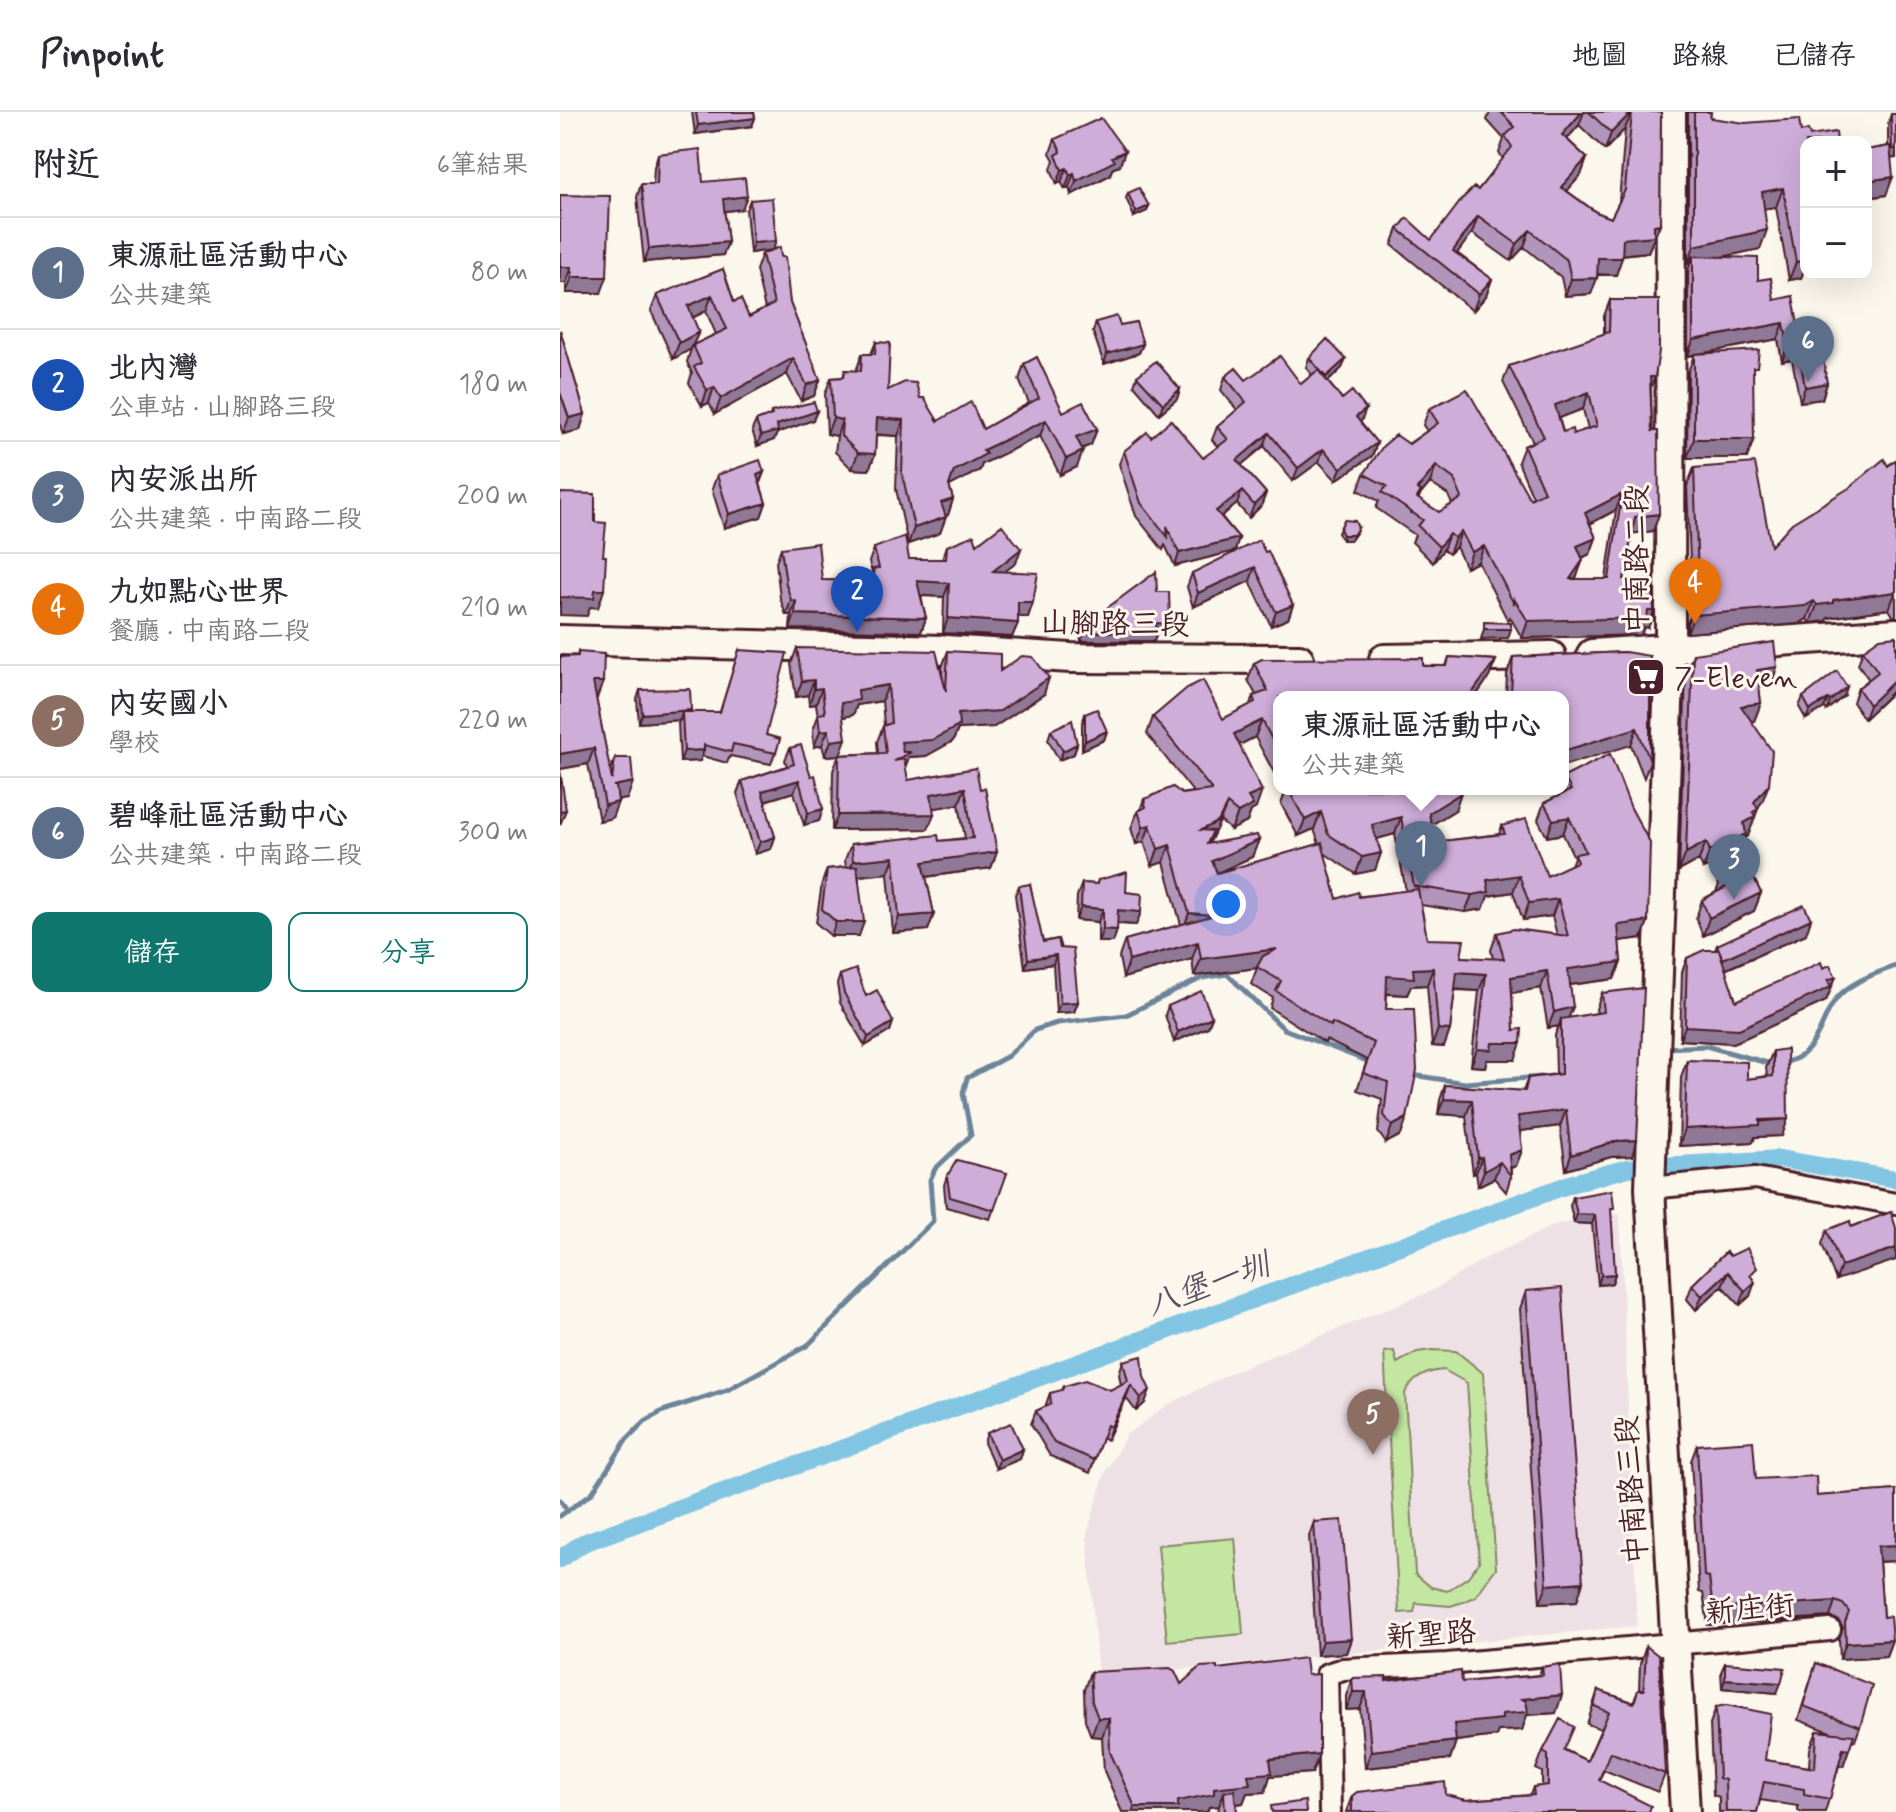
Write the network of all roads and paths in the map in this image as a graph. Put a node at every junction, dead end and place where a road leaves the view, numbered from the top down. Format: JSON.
{"nodes":[{"id":1,"x":1671,"y":112,"type":"edge"},
{"id":2,"x":1896,"y":633,"type":"edge"},
{"id":3,"x":560,"y":640,"type":"edge"},
{"id":4,"x":1670,"y":651,"type":"junction"},
{"id":5,"x":1324,"y":659,"type":"edge"},
{"id":6,"x":1355,"y":659,"type":"edge"},
{"id":7,"x":1650,"y":1188,"type":"junction"},
{"id":8,"x":1896,"y":1204,"type":"edge"},
{"id":9,"x":1830,"y":1630,"type":"dead end"},
{"id":10,"x":1676,"y":1644,"type":"junction"},
{"id":11,"x":1680,"y":1804,"type":"edge"},
{"id":12,"x":1330,"y":1812,"type":"edge"}],
"edges":[{"from":1,"to":4,"type":"main road","name":"中南路二段"},
{"from":2,"to":4,"type":"main road"},
{"from":3,"to":5,"type":"main road","name":"山腳路三段"},
{"from":4,"to":6,"type":"main road"},
{"from":4,"to":7,"type":"main road","name":"中南路二段"},
{"from":7,"to":8,"type":"street"},
{"from":7,"to":10,"type":"main road","name":"中南路三段"},
{"from":9,"to":10,"type":"street","name":"新庄街"},
{"from":10,"to":11,"type":"main road","name":"中南路三段"},
{"from":10,"to":12,"type":"street","name":"新聖路"}]}
